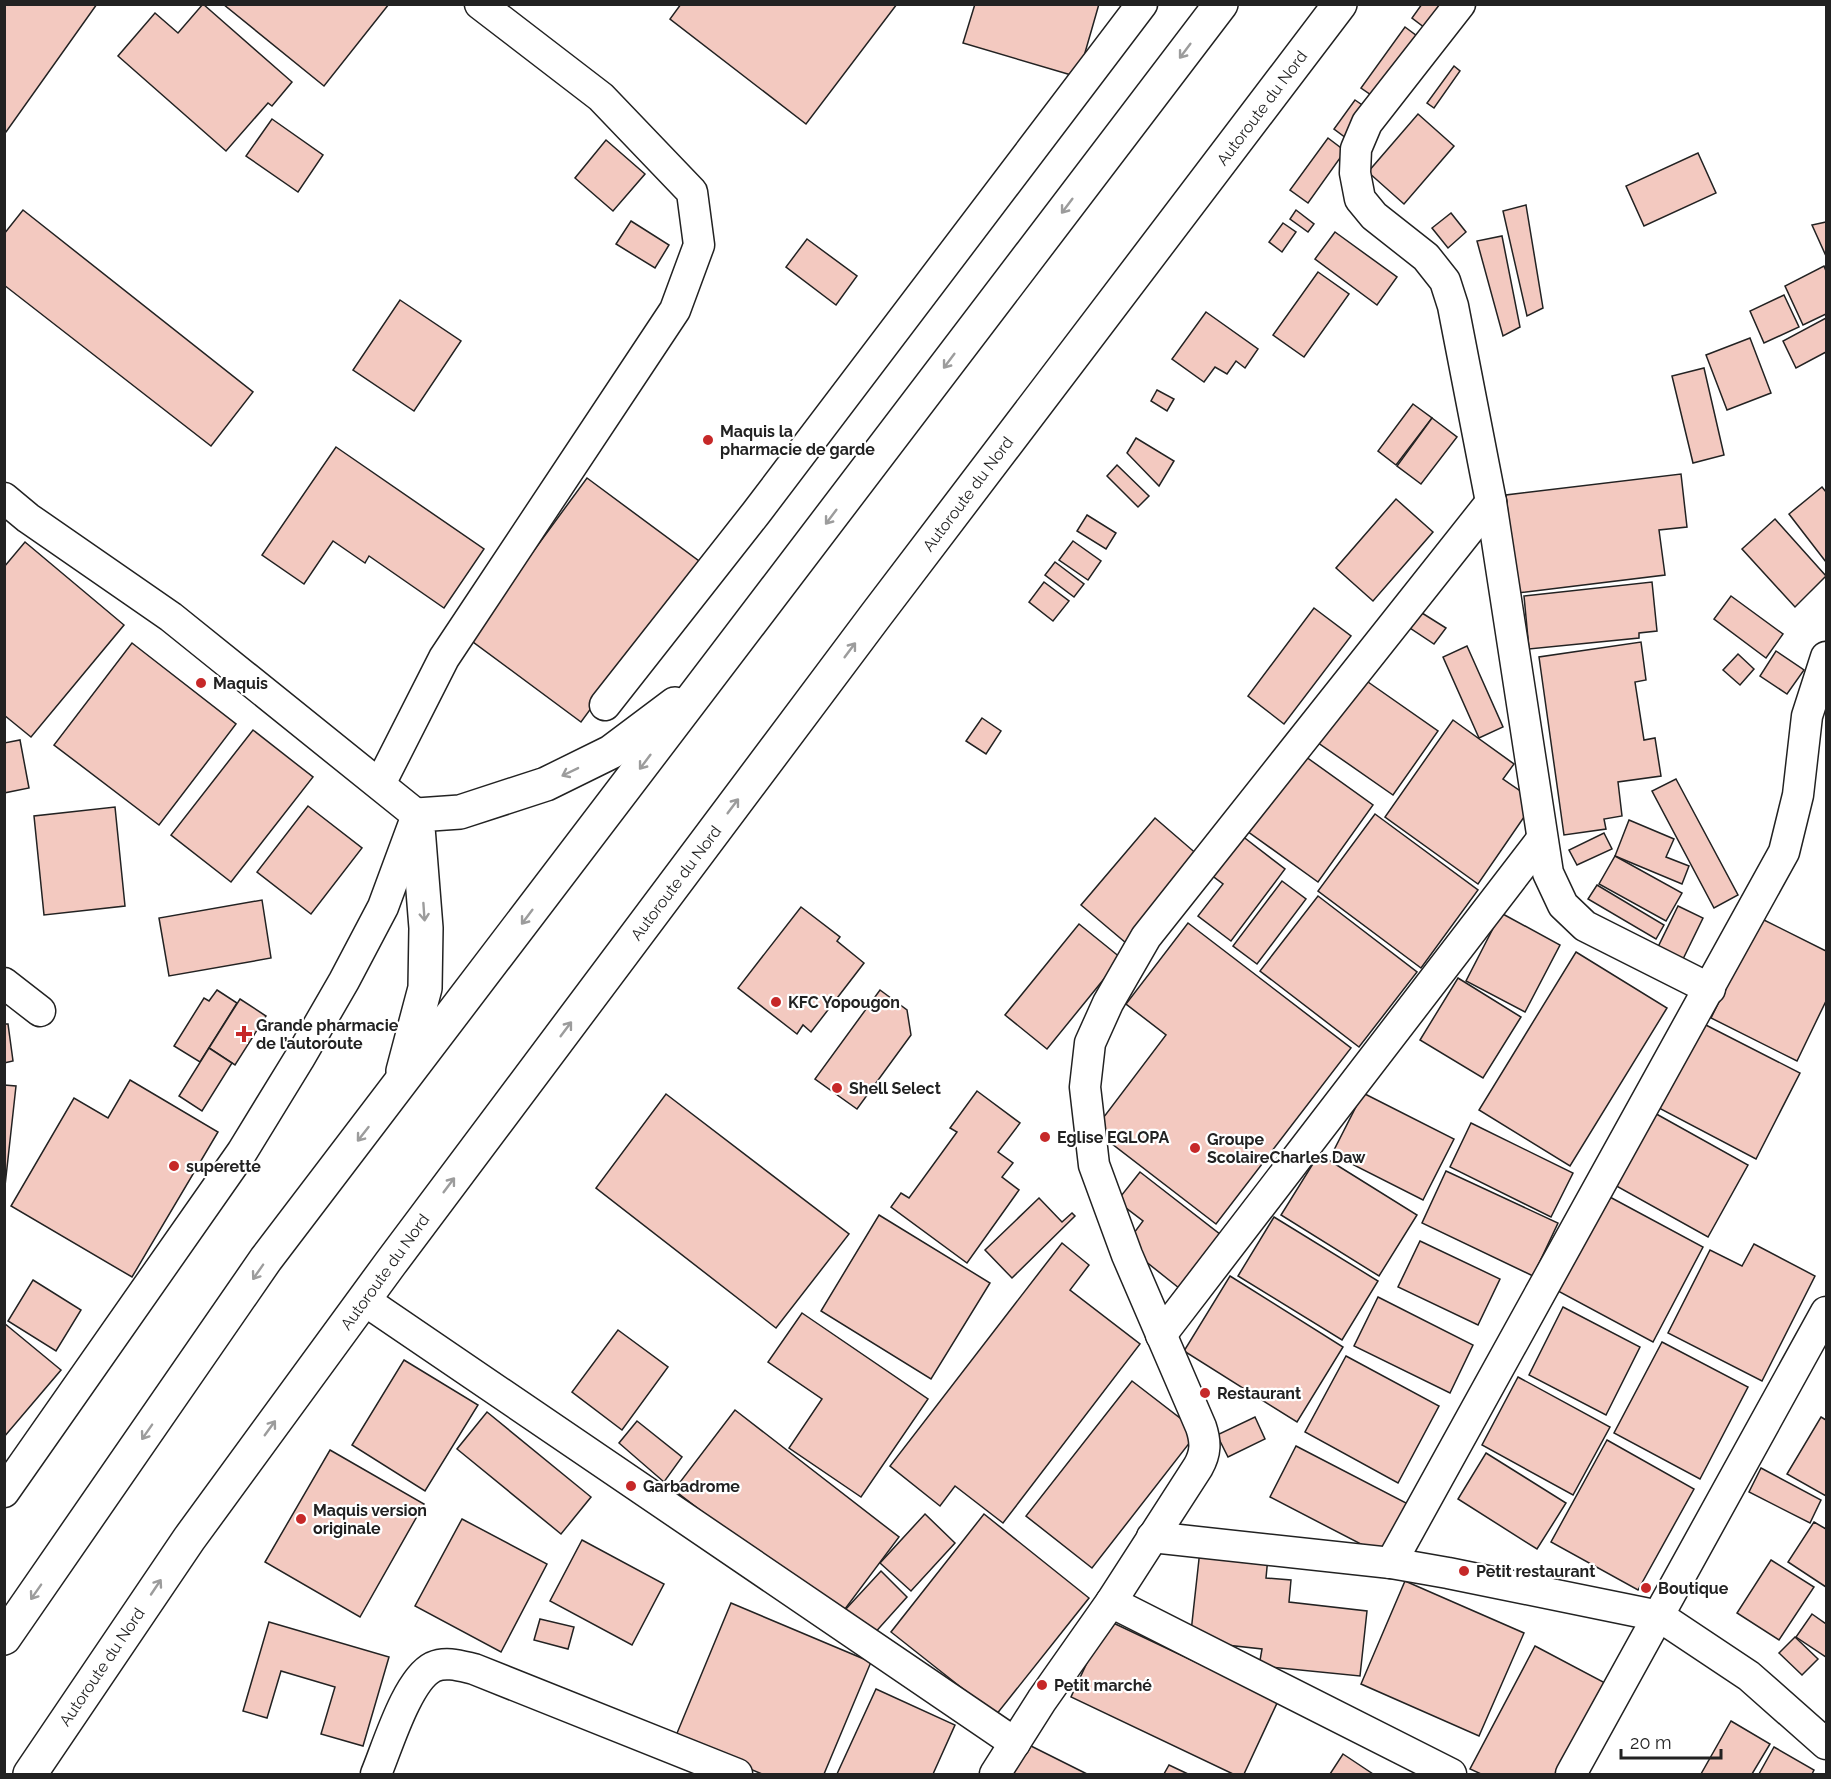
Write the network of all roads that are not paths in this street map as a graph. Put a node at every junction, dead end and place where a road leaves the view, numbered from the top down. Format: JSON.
{"nodes":[{"id":1,"x":480,"y":4,"type":"edge"},
{"id":2,"x":1142,"y":4,"type":"edge"},
{"id":3,"x":1340,"y":4,"type":"edge"},
{"id":4,"x":1460,"y":4,"type":"edge"},
{"id":5,"x":1212,"y":8,"type":"edge"},
{"id":6,"x":4,"y":498,"type":"edge"},
{"id":7,"x":1491,"y":502,"type":"junction"},
{"id":8,"x":1827,"y":657,"type":"edge"},
{"id":9,"x":706,"y":681,"type":"junction"},
{"id":10,"x":605,"y":705,"type":"dead end"},
{"id":11,"x":380,"y":784,"type":"junction"},
{"id":12,"x":417,"y":815,"type":"junction"},
{"id":13,"x":1542,"y":839,"type":"junction"},
{"id":14,"x":4,"y":983,"type":"edge"},
{"id":15,"x":1710,"y":988,"type":"junction"},
{"id":16,"x":39,"y":1011,"type":"dead end"},
{"id":17,"x":398,"y":1088,"type":"junction"},
{"id":18,"x":364,"y":1300,"type":"junction"},
{"id":19,"x":1827,"y":1312,"type":"edge"},
{"id":20,"x":1161,"y":1335,"type":"junction"},
{"id":21,"x":4,"y":1492,"type":"edge"},
{"id":22,"x":1152,"y":1537,"type":"junction"},
{"id":23,"x":1391,"y":1563,"type":"junction"},
{"id":24,"x":1111,"y":1602,"type":"junction"},
{"id":25,"x":1659,"y":1616,"type":"junction"},
{"id":26,"x":4,"y":1638,"type":"edge"},
{"id":27,"x":1015,"y":1743,"type":"junction"},
{"id":28,"x":1827,"y":1744,"type":"edge"},
{"id":29,"x":30,"y":1774,"type":"edge"},
{"id":30,"x":376,"y":1774,"type":"edge"},
{"id":31,"x":736,"y":1774,"type":"edge"},
{"id":32,"x":995,"y":1774,"type":"edge"},
{"id":33,"x":1450,"y":1774,"type":"edge"},
{"id":34,"x":1571,"y":1774,"type":"edge"}],
"edges":[{"from":1,"to":11,"type":"street"},
{"from":2,"to":10,"type":"street"},
{"from":18,"to":3,"type":"highway","name":"Autoroute du Nord","one_way":true},
{"from":4,"to":7,"type":"street"},
{"from":5,"to":9,"type":"highway","one_way":true},
{"from":6,"to":11,"type":"street"},
{"from":7,"to":13,"type":"street"},
{"from":7,"to":20,"type":"street"},
{"from":8,"to":15,"type":"street"},
{"from":9,"to":12,"type":"highway","one_way":true},
{"from":9,"to":17,"type":"highway","one_way":true},
{"from":11,"to":12,"type":"street"},
{"from":12,"to":17,"type":"highway","one_way":true},
{"from":12,"to":21,"type":"street"},
{"from":13,"to":15,"type":"street"},
{"from":13,"to":20,"type":"street"},
{"from":14,"to":16,"type":"street"},
{"from":15,"to":23,"type":"street"},
{"from":17,"to":26,"type":"highway","one_way":true},
{"from":18,"to":27,"type":"street"},
{"from":29,"to":18,"type":"highway","name":"Autoroute du Nord","one_way":true},
{"from":19,"to":25,"type":"street"},
{"from":20,"to":22,"type":"street"},
{"from":22,"to":23,"type":"street"},
{"from":22,"to":24,"type":"street"},
{"from":23,"to":25,"type":"street"},
{"from":24,"to":27,"type":"street"},
{"from":24,"to":33,"type":"street"},
{"from":25,"to":28,"type":"street"},
{"from":25,"to":34,"type":"street"},
{"from":27,"to":32,"type":"street"},
{"from":30,"to":31,"type":"street"}]}
